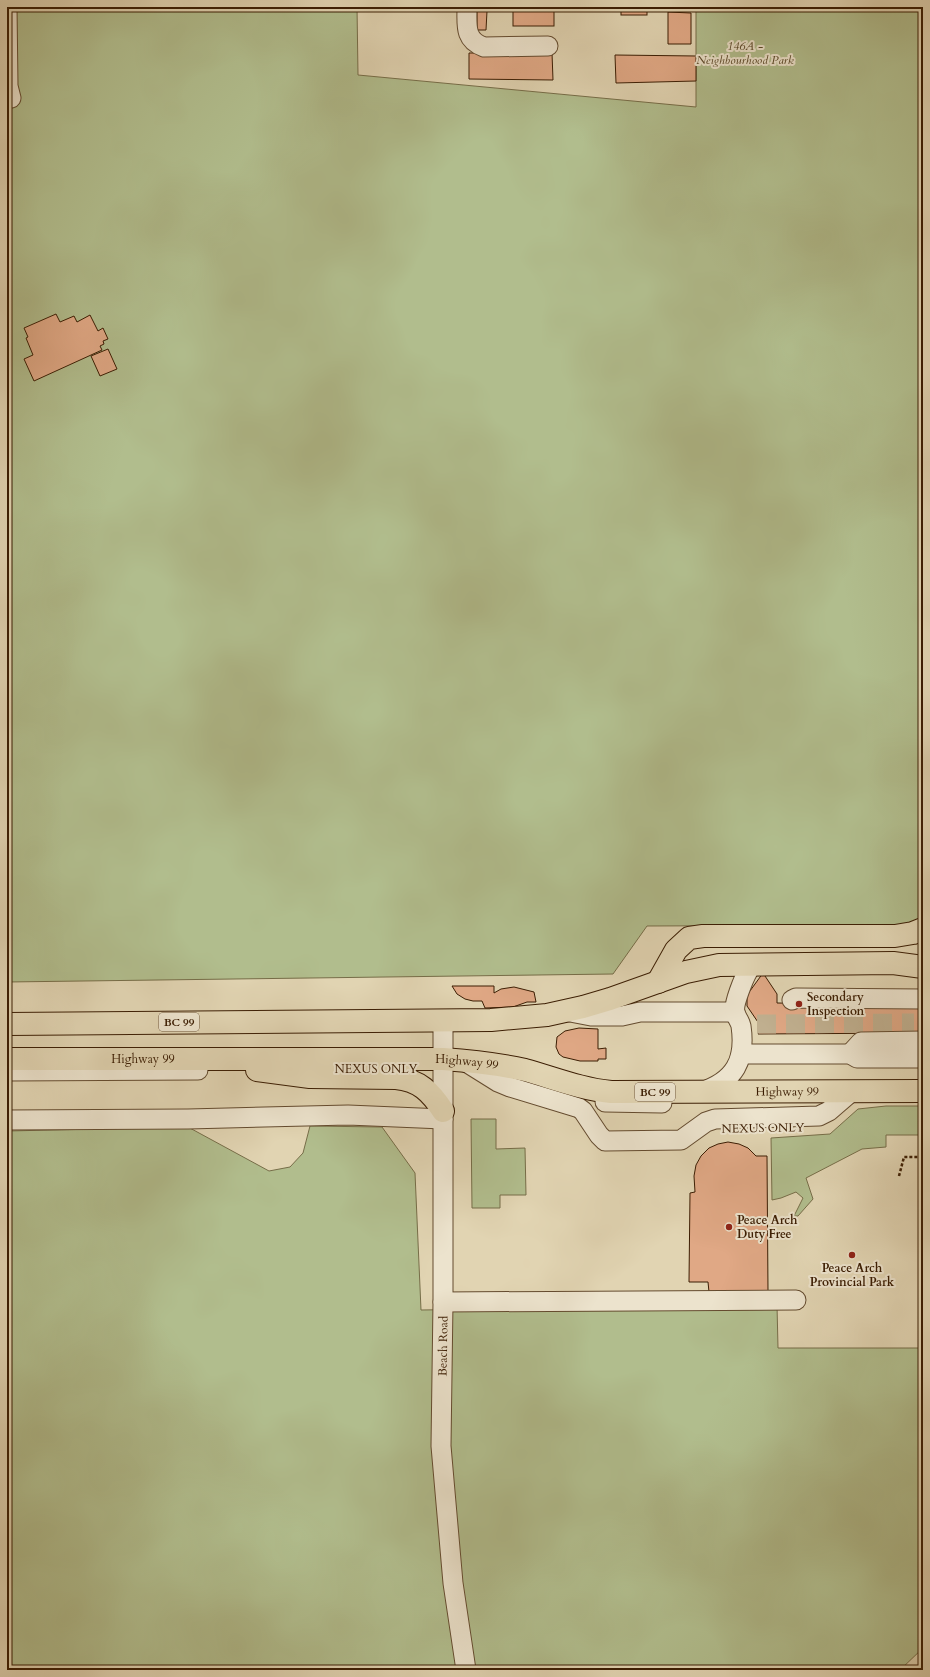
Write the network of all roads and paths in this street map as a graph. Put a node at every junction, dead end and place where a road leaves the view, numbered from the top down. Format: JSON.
{"nodes":[{"id":1,"x":7,"y":7,"type":"edge"},
{"id":2,"x":467,"y":7,"type":"edge"},
{"id":3,"x":548,"y":46,"type":"dead end"},
{"id":4,"x":11,"y":98,"type":"dead end"},
{"id":5,"x":923,"y":929,"type":"edge"},
{"id":6,"x":758,"y":964,"type":"junction"},
{"id":7,"x":923,"y":967,"type":"edge"},
{"id":8,"x":658,"y":982,"type":"junction"},
{"id":9,"x":923,"y":999,"type":"edge"},
{"id":10,"x":792,"y":1000,"type":"dead end"},
{"id":11,"x":565,"y":1011,"type":"junction"},
{"id":12,"x":744,"y":1020,"type":"junction"},
{"id":13,"x":443,"y":1021,"type":"junction"},
{"id":14,"x":7,"y":1024,"type":"edge"},
{"id":15,"x":923,"y":1041,"type":"edge"},
{"id":16,"x":741,"y":1054,"type":"junction"},
{"id":17,"x":850,"y":1054,"type":"junction"},
{"id":18,"x":923,"y":1058,"type":"edge"},
{"id":19,"x":165,"y":1059,"type":"junction"},
{"id":20,"x":7,"y":1060,"type":"edge"},
{"id":21,"x":450,"y":1063,"type":"junction"},
{"id":22,"x":251,"y":1070,"type":"junction"},
{"id":23,"x":7,"y":1071,"type":"edge"},
{"id":24,"x":486,"y":1073,"type":"junction"},
{"id":25,"x":923,"y":1091,"type":"edge"},
{"id":26,"x":700,"y":1092,"type":"junction"},
{"id":27,"x":856,"y":1099,"type":"junction"},
{"id":28,"x":923,"y":1102,"type":"edge"},
{"id":29,"x":443,"y":1115,"type":"junction"},
{"id":30,"x":7,"y":1120,"type":"edge"},
{"id":31,"x":663,"y":1143,"type":"dead end"},
{"id":32,"x":923,"y":1157,"type":"edge"},
{"id":33,"x":899,"y":1176,"type":"dead end"},
{"id":34,"x":796,"y":1300,"type":"dead end"},
{"id":35,"x":443,"y":1302,"type":"junction"},
{"id":36,"x":466,"y":1670,"type":"edge"}],
"edges":[{"from":1,"to":4,"type":"street"},
{"from":2,"to":3,"type":"street"},
{"from":5,"to":8,"type":"highway"},
{"from":6,"to":7,"type":"highway","number":"BC 99"},
{"from":6,"to":8,"type":"highway","number":"BC 99"},
{"from":6,"to":12,"type":"street"},
{"from":8,"to":11,"type":"highway","number":"BC 99"},
{"from":9,"to":10,"type":"street"},
{"from":11,"to":12,"type":"street"},
{"from":11,"to":13,"type":"highway","number":"BC 99"},
{"from":12,"to":16,"type":"street"},
{"from":13,"to":14,"type":"highway","number":"BC 99"},
{"from":13,"to":21,"type":"street","name":"Beach Road"},
{"from":15,"to":17,"type":"street"},
{"from":16,"to":17,"type":"street"},
{"from":16,"to":26,"type":"street"},
{"from":17,"to":18,"type":"street"},
{"from":19,"to":20,"type":"highway","name":"Highway 99","number":"BC 99"},
{"from":19,"to":21,"type":"highway","name":"Highway 99","number":"BC 99"},
{"from":19,"to":22,"type":"highway"},
{"from":21,"to":22,"type":"street","name":"NEXUS ONLY"},
{"from":21,"to":24,"type":"street"},
{"from":21,"to":26,"type":"highway","name":"Highway 99","number":"BC 99"},
{"from":21,"to":29,"type":"street","name":"Beach Road"},
{"from":22,"to":23,"type":"street","name":"NEXUS ONLY"},
{"from":22,"to":29,"type":"highway"},
{"from":24,"to":27,"type":"street"},
{"from":24,"to":27,"type":"street"},
{"from":25,"to":27,"type":"highway","name":"Highway 99","number":"BC 99"},
{"from":26,"to":27,"type":"highway","name":"Highway 99","number":"BC 99"},
{"from":27,"to":28,"type":"highway","number":"BC 99"},
{"from":27,"to":31,"type":"street","name":"NEXUS ONLY"},
{"from":29,"to":30,"type":"street"},
{"from":29,"to":35,"type":"street","name":"Beach Road"},
{"from":32,"to":33,"type":"path"},
{"from":34,"to":35,"type":"street"},
{"from":35,"to":36,"type":"street","name":"Beach Road"}]}
